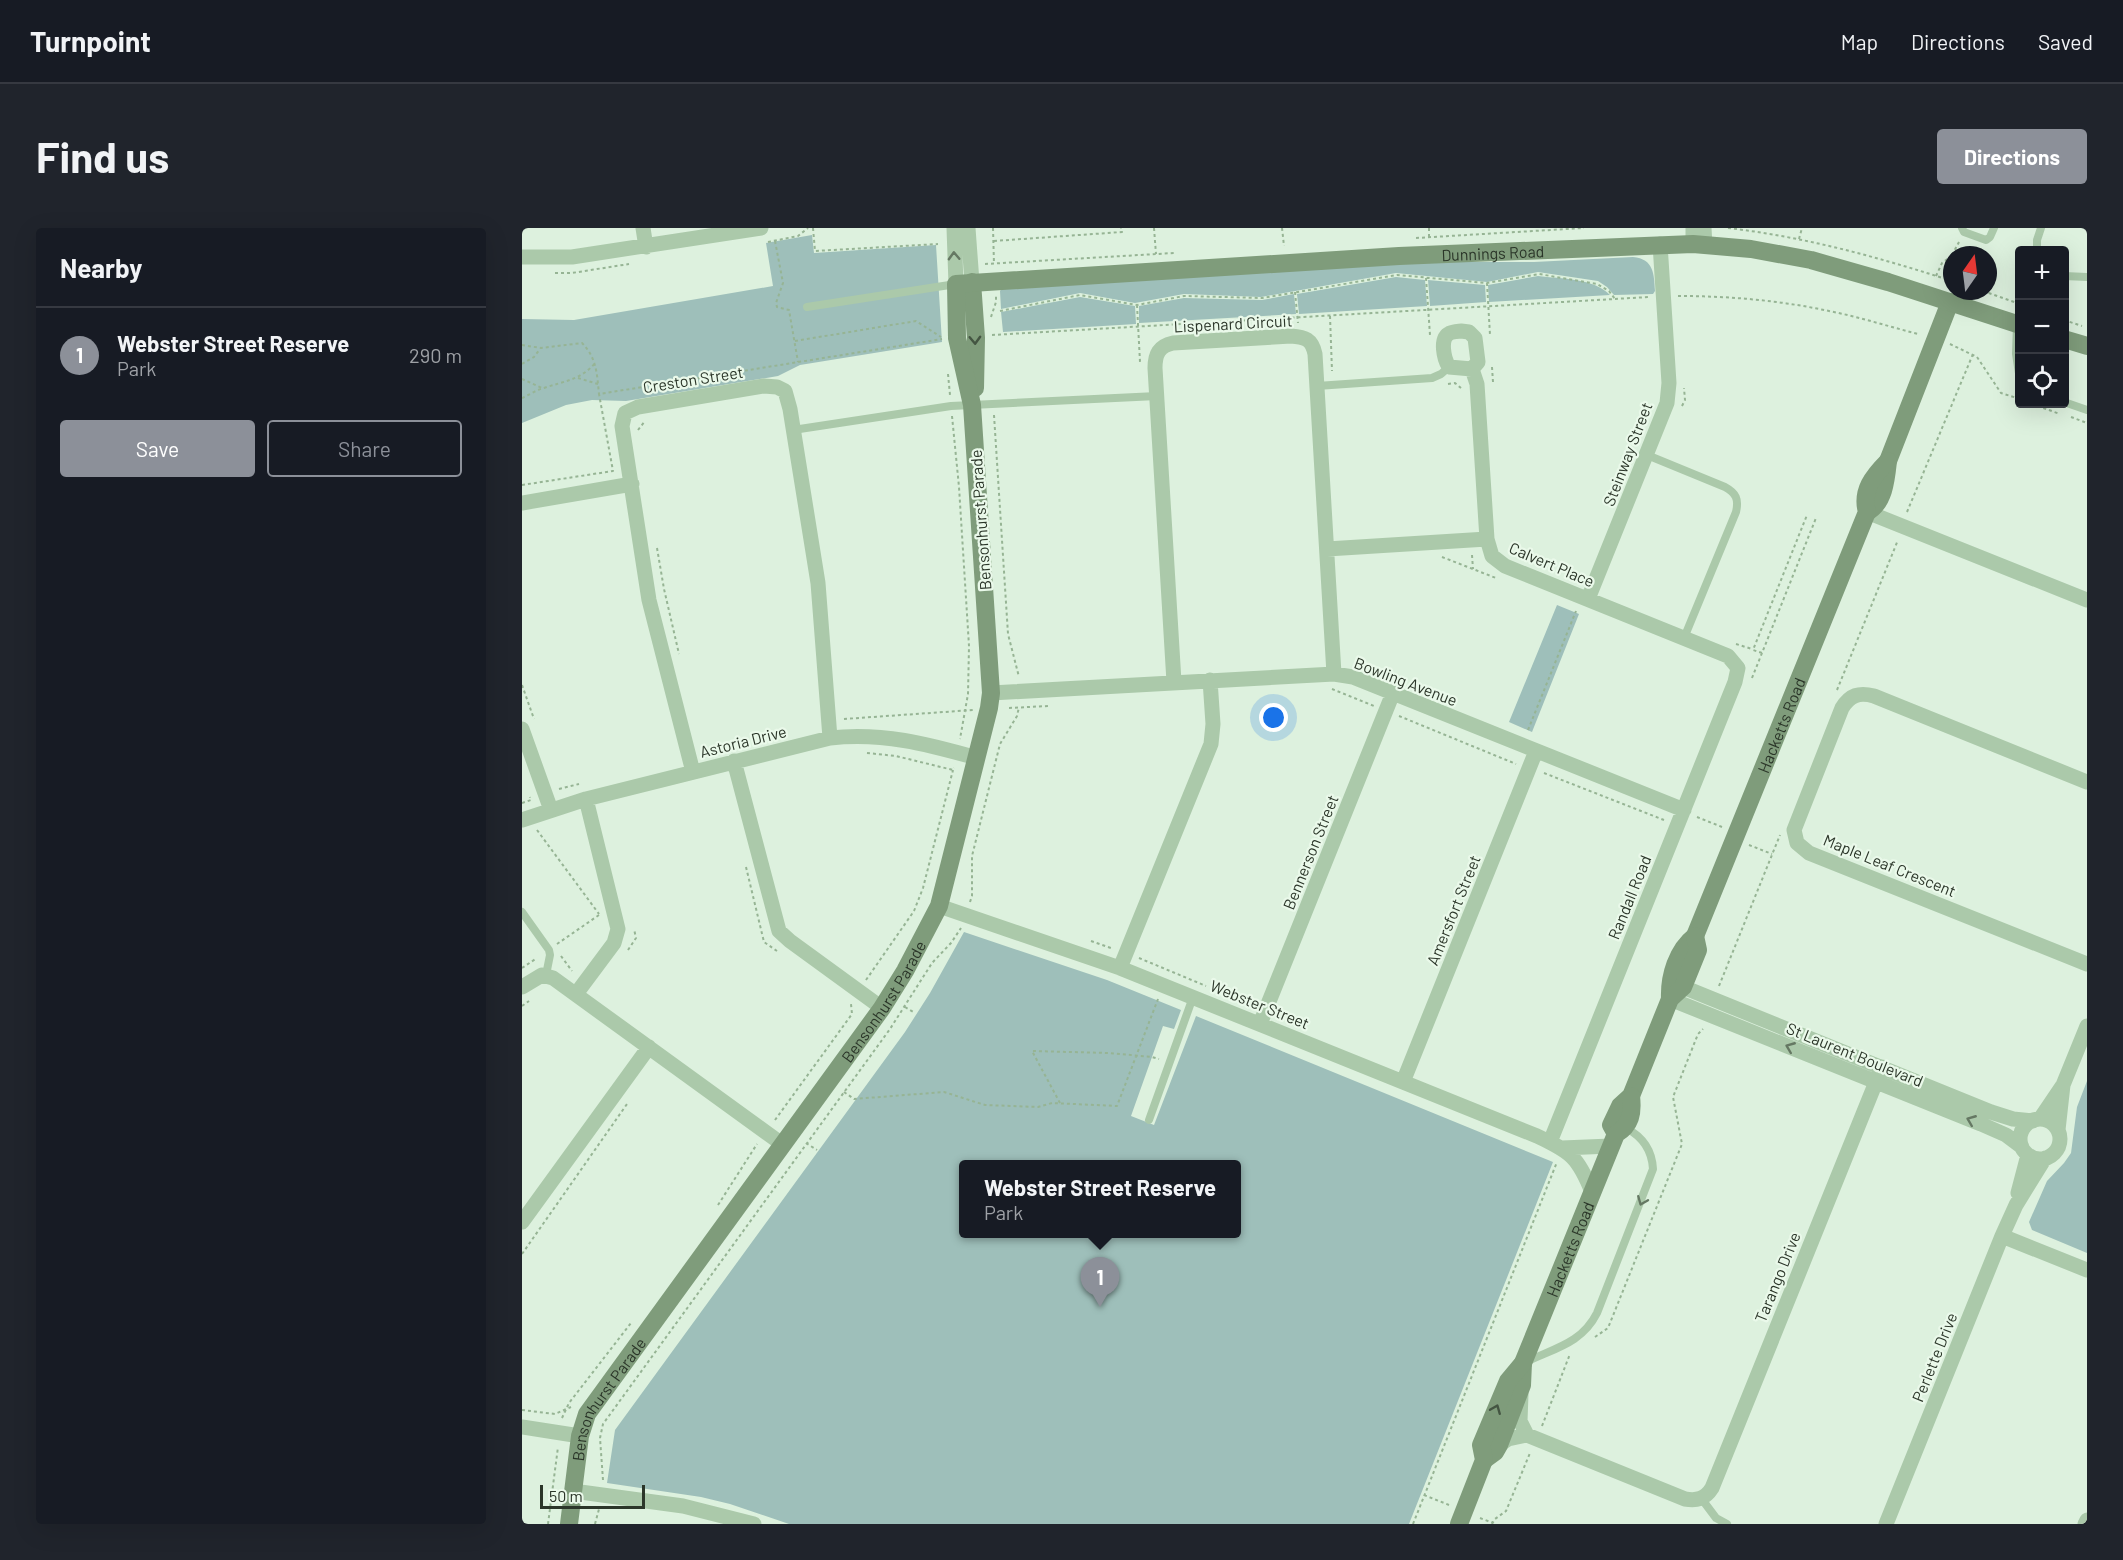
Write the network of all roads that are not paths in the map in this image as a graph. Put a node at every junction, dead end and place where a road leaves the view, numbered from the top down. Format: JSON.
{"nodes":[{"id":1,"x":643,"y":228,"type":"edge"},
{"id":2,"x":760,"y":228,"type":"edge"},
{"id":3,"x":954,"y":228,"type":"edge"},
{"id":4,"x":968,"y":228,"type":"edge"},
{"id":5,"x":1994,"y":228,"type":"edge"},
{"id":6,"x":2041,"y":228,"type":"edge"},
{"id":7,"x":1963,"y":230,"type":"edge"},
{"id":8,"x":1699,"y":236,"type":"edge"},
{"id":9,"x":1660,"y":244,"type":"junction"},
{"id":10,"x":2037,"y":246,"type":"edge"},
{"id":11,"x":646,"y":247,"type":"junction"},
{"id":12,"x":522,"y":257,"type":"edge"},
{"id":13,"x":2069,"y":276,"type":"edge"},
{"id":14,"x":2087,"y":277,"type":"edge"},
{"id":15,"x":964,"y":283,"type":"junction"},
{"id":16,"x":1950,"y":302,"type":"junction"},
{"id":17,"x":807,"y":307,"type":"dead end"},
{"id":18,"x":2015,"y":323,"type":"edge"},
{"id":19,"x":2069,"y":341,"type":"edge"},
{"id":20,"x":2087,"y":346,"type":"edge"},
{"id":21,"x":1449,"y":367,"type":"junction"},
{"id":22,"x":1472,"y":369,"type":"junction"},
{"id":23,"x":1317,"y":386,"type":"junction"},
{"id":24,"x":1157,"y":396,"type":"junction"},
{"id":25,"x":2069,"y":404,"type":"edge"},
{"id":26,"x":972,"y":405,"type":"junction"},
{"id":27,"x":2087,"y":410,"type":"edge"},
{"id":28,"x":793,"y":430,"type":"junction"},
{"id":29,"x":1647,"y":455,"type":"junction"},
{"id":30,"x":632,"y":484,"type":"junction"},
{"id":31,"x":522,"y":504,"type":"edge"},
{"id":32,"x":1866,"y":512,"type":"junction"},
{"id":33,"x":1479,"y":539,"type":"junction"},
{"id":34,"x":1327,"y":549,"type":"junction"},
{"id":35,"x":1581,"y":596,"type":"junction"},
{"id":36,"x":2087,"y":600,"type":"edge"},
{"id":37,"x":1684,"y":638,"type":"junction"},
{"id":38,"x":1737,"y":665,"type":"joint"},
{"id":39,"x":1210,"y":680,"type":"junction"},
{"id":40,"x":1332,"y":681,"type":"junction"},
{"id":41,"x":1174,"y":682,"type":"junction"},
{"id":42,"x":1393,"y":693,"type":"junction"},
{"id":43,"x":990,"y":701,"type":"junction"},
{"id":44,"x":522,"y":729,"type":"edge"},
{"id":45,"x":829,"y":730,"type":"junction"},
{"id":46,"x":1529,"y":748,"type":"junction"},
{"id":47,"x":977,"y":758,"type":"junction"},
{"id":48,"x":735,"y":761,"type":"junction"},
{"id":49,"x":693,"y":772,"type":"junction"},
{"id":50,"x":2087,"y":782,"type":"edge"},
{"id":51,"x":586,"y":799,"type":"junction"},
{"id":52,"x":551,"y":810,"type":"junction"},
{"id":53,"x":1684,"y":810,"type":"junction"},
{"id":54,"x":526,"y":826,"type":"edge"},
{"id":55,"x":939,"y":906,"type":"junction"},
{"id":56,"x":522,"y":912,"type":"edge"},
{"id":57,"x":2087,"y":964,"type":"edge"},
{"id":58,"x":1120,"y":968,"type":"junction"},
{"id":59,"x":546,"y":975,"type":"junction"},
{"id":60,"x":522,"y":987,"type":"edge"},
{"id":61,"x":1674,"y":989,"type":"junction"},
{"id":62,"x":576,"y":994,"type":"junction"},
{"id":63,"x":1193,"y":997,"type":"junction"},
{"id":64,"x":886,"y":1001,"type":"junction"},
{"id":65,"x":1260,"y":1024,"type":"junction"},
{"id":66,"x":2087,"y":1026,"type":"edge"},
{"id":67,"x":649,"y":1047,"type":"junction"},
{"id":68,"x":1882,"y":1066,"type":"junction"},
{"id":69,"x":1403,"y":1082,"type":"junction"},
{"id":70,"x":1876,"y":1082,"type":"junction"},
{"id":71,"x":2063,"y":1085,"type":"junction"},
{"id":72,"x":1149,"y":1120,"type":"dead end"},
{"id":73,"x":2036,"y":1120,"type":"junction"},
{"id":74,"x":2058,"y":1130,"type":"junction"},
{"id":75,"x":1618,"y":1136,"type":"junction"},
{"id":76,"x":783,"y":1144,"type":"junction"},
{"id":77,"x":1556,"y":1145,"type":"junction"},
{"id":78,"x":2025,"y":1151,"type":"junction"},
{"id":79,"x":2045,"y":1158,"type":"junction"},
{"id":80,"x":1592,"y":1192,"type":"junction"},
{"id":81,"x":2016,"y":1204,"type":"junction"},
{"id":82,"x":522,"y":1222,"type":"edge"},
{"id":83,"x":2002,"y":1236,"type":"junction"},
{"id":84,"x":2087,"y":1270,"type":"edge"},
{"id":85,"x":1523,"y":1363,"type":"junction"},
{"id":86,"x":1522,"y":1385,"type":"junction"},
{"id":87,"x":522,"y":1427,"type":"edge"},
{"id":88,"x":1527,"y":1435,"type":"junction"},
{"id":89,"x":580,"y":1436,"type":"junction"},
{"id":90,"x":1499,"y":1445,"type":"junction"},
{"id":91,"x":1484,"y":1460,"type":"junction"},
{"id":92,"x":573,"y":1491,"type":"junction"},
{"id":93,"x":1701,"y":1498,"type":"junction"},
{"id":94,"x":568,"y":1524,"type":"edge"},
{"id":95,"x":754,"y":1524,"type":"edge"},
{"id":96,"x":1459,"y":1524,"type":"edge"},
{"id":97,"x":1727,"y":1524,"type":"edge"},
{"id":98,"x":1886,"y":1524,"type":"edge"}],
"edges":[{"from":1,"to":11,"type":"street"},
{"from":2,"to":11,"type":"street"},
{"from":15,"to":3,"type":"street","name":"Bensonhurst Parade","one_way":true},
{"from":4,"to":15,"type":"street","name":"Bensonhurst Parade"},
{"from":5,"to":7,"type":"lane"},
{"from":6,"to":10,"type":"lane"},
{"from":8,"to":9,"type":"street","name":"Dunnings Road"},
{"from":8,"to":16,"type":"street","name":"Dunnings Road"},
{"from":9,"to":15,"type":"street","name":"Dunnings Road"},
{"from":9,"to":29,"type":"street","name":"Steinway Street"},
{"from":11,"to":12,"type":"street"},
{"from":13,"to":14,"type":"lane"},
{"from":15,"to":17,"type":"lane"},
{"from":15,"to":26,"type":"street","name":"Bensonhurst Parade"},
{"from":16,"to":18,"type":"street","name":"Dunnings Road"},
{"from":16,"to":32,"type":"street","name":"Hacketts Road"},
{"from":19,"to":20,"type":"street"},
{"from":21,"to":22,"type":"street"},
{"from":21,"to":22,"type":"street","name":"Calvert Place"},
{"from":21,"to":23,"type":"lane"},
{"from":22,"to":33,"type":"street","name":"Calvert Place"},
{"from":23,"to":24,"type":"street","name":"Lispenard Circuit"},
{"from":23,"to":34,"type":"street","name":"Lispenard Circuit"},
{"from":24,"to":26,"type":"lane"},
{"from":24,"to":41,"type":"street","name":"Lispenard Circuit"},
{"from":25,"to":27,"type":"lane"},
{"from":26,"to":28,"type":"lane"},
{"from":26,"to":43,"type":"street","name":"Bensonhurst Parade"},
{"from":28,"to":30,"type":"street","name":"Creston Street"},
{"from":28,"to":45,"type":"street"},
{"from":29,"to":35,"type":"street","name":"Steinway Street"},
{"from":29,"to":37,"type":"lane"},
{"from":30,"to":31,"type":"street"},
{"from":30,"to":49,"type":"street","name":"Creston Street"},
{"from":32,"to":36,"type":"street"},
{"from":32,"to":61,"type":"street","name":"Hacketts Road"},
{"from":33,"to":34,"type":"street"},
{"from":33,"to":35,"type":"street","name":"Calvert Place"},
{"from":34,"to":40,"type":"street","name":"Lispenard Circuit"},
{"from":35,"to":37,"type":"street","name":"Calvert Place"},
{"from":37,"to":38,"type":"street","name":"Calvert Place"},
{"from":38,"to":53,"type":"street","name":"Randall Road"},
{"from":39,"to":40,"type":"street","name":"Bowling Avenue"},
{"from":39,"to":41,"type":"street","name":"Bowling Avenue"},
{"from":39,"to":58,"type":"street"},
{"from":40,"to":42,"type":"street","name":"Bowling Avenue"},
{"from":41,"to":43,"type":"street","name":"Bowling Avenue"},
{"from":42,"to":46,"type":"street","name":"Bowling Avenue"},
{"from":42,"to":65,"type":"street","name":"Bennerson Street"},
{"from":43,"to":47,"type":"street","name":"Bensonhurst Parade"},
{"from":44,"to":52,"type":"street"},
{"from":45,"to":47,"type":"street","name":"Astoria Drive"},
{"from":45,"to":48,"type":"street","name":"Astoria Drive"},
{"from":46,"to":53,"type":"street","name":"Bowling Avenue"},
{"from":46,"to":69,"type":"street","name":"Amersfort Street"},
{"from":47,"to":55,"type":"street","name":"Bensonhurst Parade"},
{"from":48,"to":49,"type":"street","name":"Astoria Drive"},
{"from":48,"to":64,"type":"street"},
{"from":49,"to":51,"type":"street","name":"Astoria Drive"},
{"from":50,"to":57,"type":"street","name":"Maple Leaf Crescent"},
{"from":51,"to":52,"type":"street","name":"Astoria Drive"},
{"from":51,"to":62,"type":"street"},
{"from":52,"to":54,"type":"street","name":"Astoria Drive"},
{"from":53,"to":77,"type":"street","name":"Randall Road"},
{"from":55,"to":58,"type":"street","name":"Webster Street"},
{"from":55,"to":64,"type":"street","name":"Bensonhurst Parade"},
{"from":56,"to":59,"type":"lane"},
{"from":58,"to":63,"type":"street","name":"Webster Street"},
{"from":59,"to":60,"type":"street"},
{"from":59,"to":62,"type":"street"},
{"from":61,"to":68,"type":"street","name":"St Laurent Boulevard"},
{"from":70,"to":61,"type":"street","name":"St Laurent Boulevard","one_way":true},
{"from":61,"to":75,"type":"street","name":"Hacketts Road"},
{"from":62,"to":67,"type":"street"},
{"from":63,"to":65,"type":"street","name":"Webster Street"},
{"from":63,"to":72,"type":"lane"},
{"from":64,"to":76,"type":"street","name":"Bensonhurst Parade"},
{"from":65,"to":69,"type":"street","name":"Webster Street"},
{"from":66,"to":71,"type":"street"},
{"from":67,"to":76,"type":"street"},
{"from":67,"to":82,"type":"street"},
{"from":68,"to":70,"type":"street","name":"Tarango Drive"},
{"from":68,"to":73,"type":"street","name":"St Laurent Boulevard"},
{"from":69,"to":77,"type":"street","name":"Webster Street"},
{"from":78,"to":70,"type":"street","name":"St Laurent Boulevard","one_way":true},
{"from":70,"to":93,"type":"street","name":"Tarango Drive"},
{"from":71,"to":73,"type":"street"},
{"from":71,"to":74,"type":"street"},
{"from":73,"to":74,"type":"street"},
{"from":73,"to":78,"type":"street"},
{"from":74,"to":79,"type":"street"},
{"from":75,"to":77,"type":"street","name":"Webster Street"},
{"from":75,"to":80,"type":"street","name":"Hacketts Road"},
{"from":75,"to":85,"type":"lane","one_way":true},
{"from":76,"to":89,"type":"street","name":"Bensonhurst Parade"},
{"from":77,"to":80,"type":"street","name":"Webster Street"},
{"from":78,"to":79,"type":"street"},
{"from":78,"to":81,"type":"street","name":"Perlette Drive"},
{"from":79,"to":81,"type":"street","name":"Perlette Drive"},
{"from":80,"to":85,"type":"street","name":"Hacketts Road"},
{"from":81,"to":83,"type":"street","name":"Perlette Drive"},
{"from":83,"to":84,"type":"street"},
{"from":83,"to":98,"type":"street","name":"Perlette Drive"},
{"from":85,"to":86,"type":"street","name":"Hacketts Road"},
{"from":91,"to":85,"type":"street","name":"Hacketts Road","one_way":true},
{"from":86,"to":88,"type":"street"},
{"from":86,"to":90,"type":"street","name":"Hacketts Road"},
{"from":87,"to":89,"type":"street"},
{"from":88,"to":90,"type":"street"},
{"from":88,"to":93,"type":"street"},
{"from":89,"to":92,"type":"street","name":"Bensonhurst Parade"},
{"from":90,"to":91,"type":"street","name":"Hacketts Road"},
{"from":91,"to":96,"type":"street","name":"Hacketts Road"},
{"from":92,"to":94,"type":"street","name":"Bensonhurst Parade"},
{"from":92,"to":95,"type":"street"},
{"from":93,"to":97,"type":"lane"}]}
